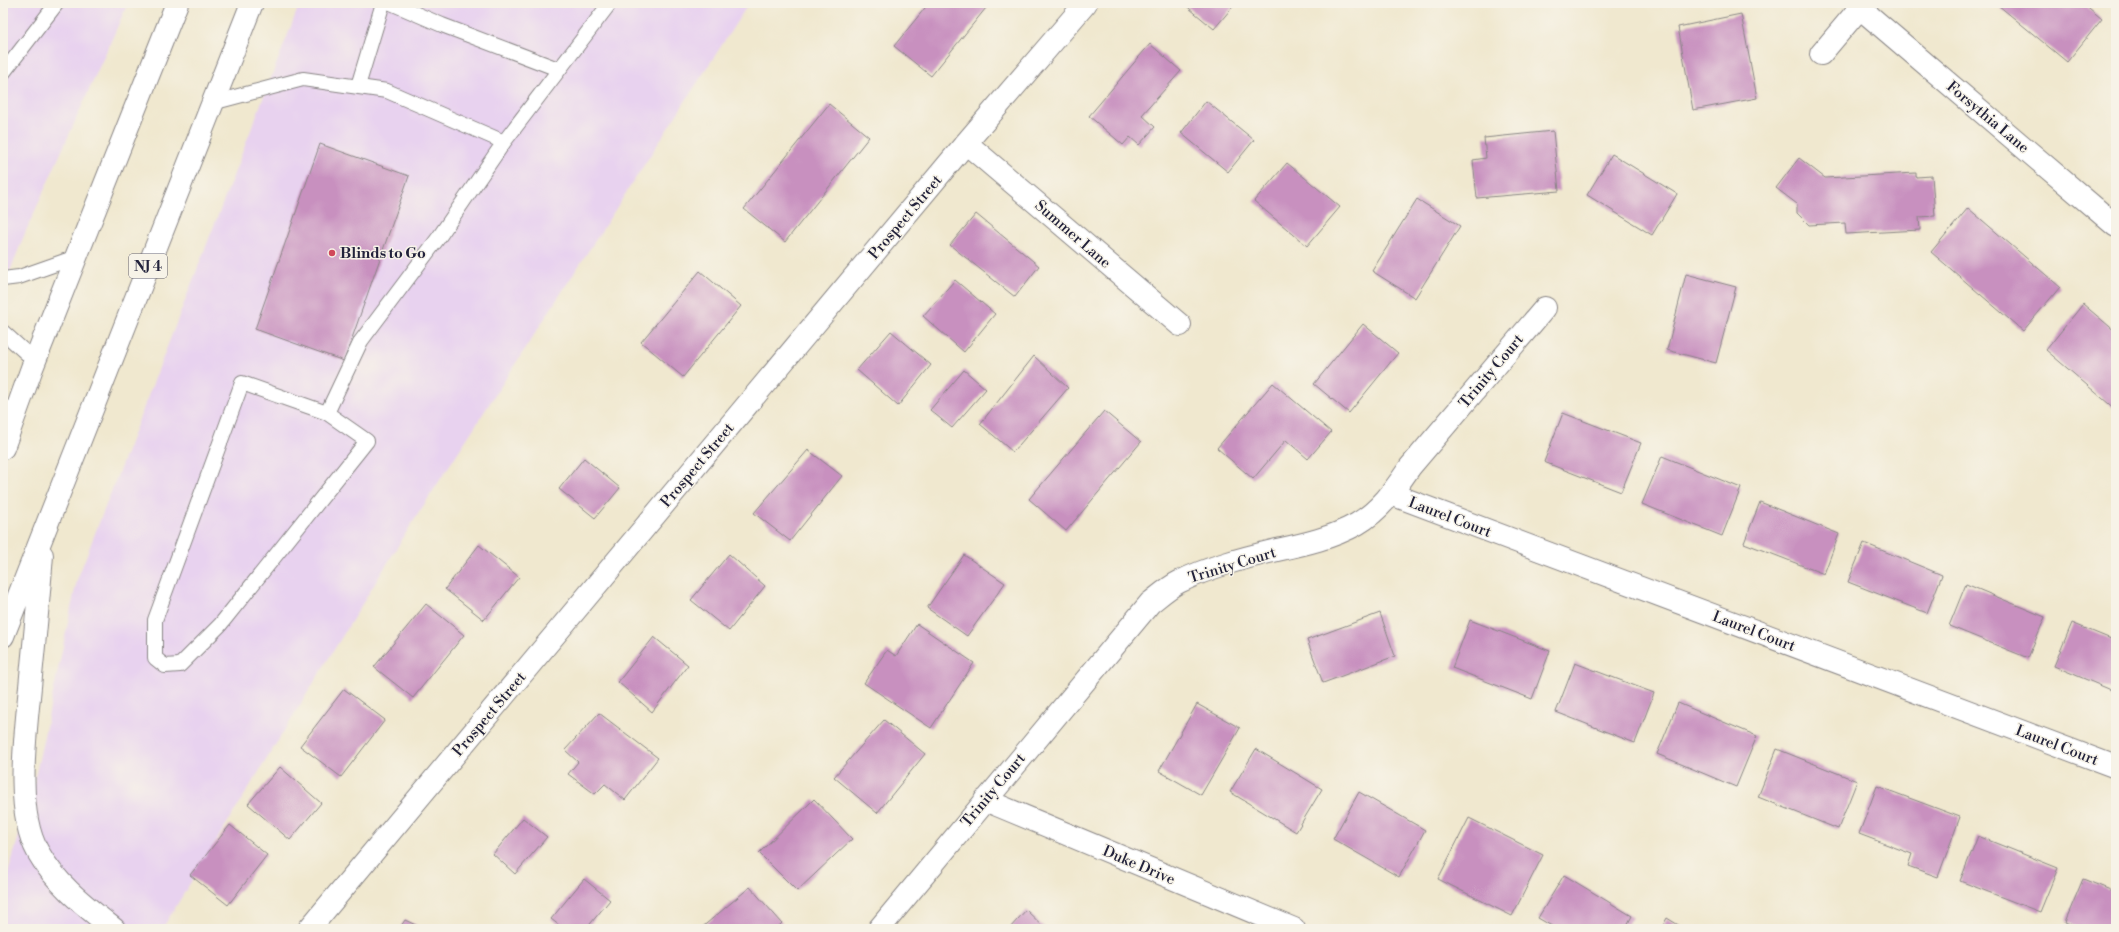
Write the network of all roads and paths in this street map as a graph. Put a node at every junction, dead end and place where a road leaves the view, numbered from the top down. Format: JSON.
{"nodes":[{"id":1,"x":57,"y":3,"type":"edge"},
{"id":2,"x":177,"y":3,"type":"edge"},
{"id":3,"x":252,"y":3,"type":"edge"},
{"id":4,"x":383,"y":3,"type":"edge"},
{"id":5,"x":391,"y":3,"type":"edge"},
{"id":6,"x":610,"y":3,"type":"edge"},
{"id":7,"x":1086,"y":3,"type":"edge"},
{"id":8,"x":1862,"y":5,"type":"edge"},
{"id":9,"x":1821,"y":54,"type":"dead end"},
{"id":10,"x":4,"y":69,"type":"edge"},
{"id":11,"x":558,"y":70,"type":"junction"},
{"id":12,"x":358,"y":86,"type":"junction"},
{"id":13,"x":212,"y":103,"type":"junction"},
{"id":14,"x":504,"y":142,"type":"junction"},
{"id":15,"x":966,"y":143,"type":"junction"},
{"id":16,"x":2116,"y":226,"type":"edge"},
{"id":17,"x":76,"y":257,"type":"junction"},
{"id":18,"x":3,"y":279,"type":"edge"},
{"id":19,"x":1545,"y":308,"type":"dead end"},
{"id":20,"x":1180,"y":325,"type":"dead end"},
{"id":21,"x":3,"y":332,"type":"edge"},
{"id":22,"x":34,"y":365,"type":"junction"},
{"id":23,"x":327,"y":413,"type":"junction"},
{"id":24,"x":3,"y":425,"type":"edge"},
{"id":25,"x":3,"y":448,"type":"edge"},
{"id":26,"x":1391,"y":494,"type":"junction"},
{"id":27,"x":45,"y":529,"type":"junction"},
{"id":28,"x":3,"y":636,"type":"edge"},
{"id":29,"x":2116,"y":767,"type":"edge"},
{"id":30,"x":985,"y":800,"type":"junction"},
{"id":31,"x":114,"y":929,"type":"edge"},
{"id":32,"x":310,"y":929,"type":"edge"},
{"id":33,"x":879,"y":929,"type":"edge"},
{"id":34,"x":1294,"y":929,"type":"edge"}],
"edges":[{"from":1,"to":10,"type":"lane"},
{"from":2,"to":17,"type":"main road"},
{"from":3,"to":13,"type":"main road","number":"NJ 4"},
{"from":4,"to":12,"type":"lane"},
{"from":5,"to":11,"type":"lane"},
{"from":6,"to":11,"type":"lane"},
{"from":7,"to":15,"type":"main road","name":"Prospect Street"},
{"from":8,"to":9,"type":"main road","name":"Forsythia Lane"},
{"from":8,"to":16,"type":"main road","name":"Forsythia Lane"},
{"from":11,"to":14,"type":"lane"},
{"from":12,"to":13,"type":"lane"},
{"from":12,"to":14,"type":"lane"},
{"from":13,"to":27,"type":"main road","number":"NJ 4"},
{"from":14,"to":23,"type":"lane"},
{"from":15,"to":20,"type":"main road","name":"Summer Lane"},
{"from":15,"to":32,"type":"main road","name":"Prospect Street"},
{"from":17,"to":18,"type":"lane"},
{"from":17,"to":22,"type":"main road"},
{"from":19,"to":26,"type":"main road","name":"Trinity Court"},
{"from":21,"to":22,"type":"lane"},
{"from":22,"to":24,"type":"main road"},
{"from":22,"to":25,"type":"main road"},
{"from":23,"to":23,"type":"lane"},
{"from":26,"to":29,"type":"main road","name":"Laurel Court"},
{"from":26,"to":30,"type":"main road","name":"Trinity Court"},
{"from":27,"to":28,"type":"main road","number":"NJ 4"},
{"from":27,"to":31,"type":"main road"},
{"from":30,"to":33,"type":"main road","name":"Trinity Court"},
{"from":30,"to":34,"type":"main road","name":"Duke Drive"}]}
